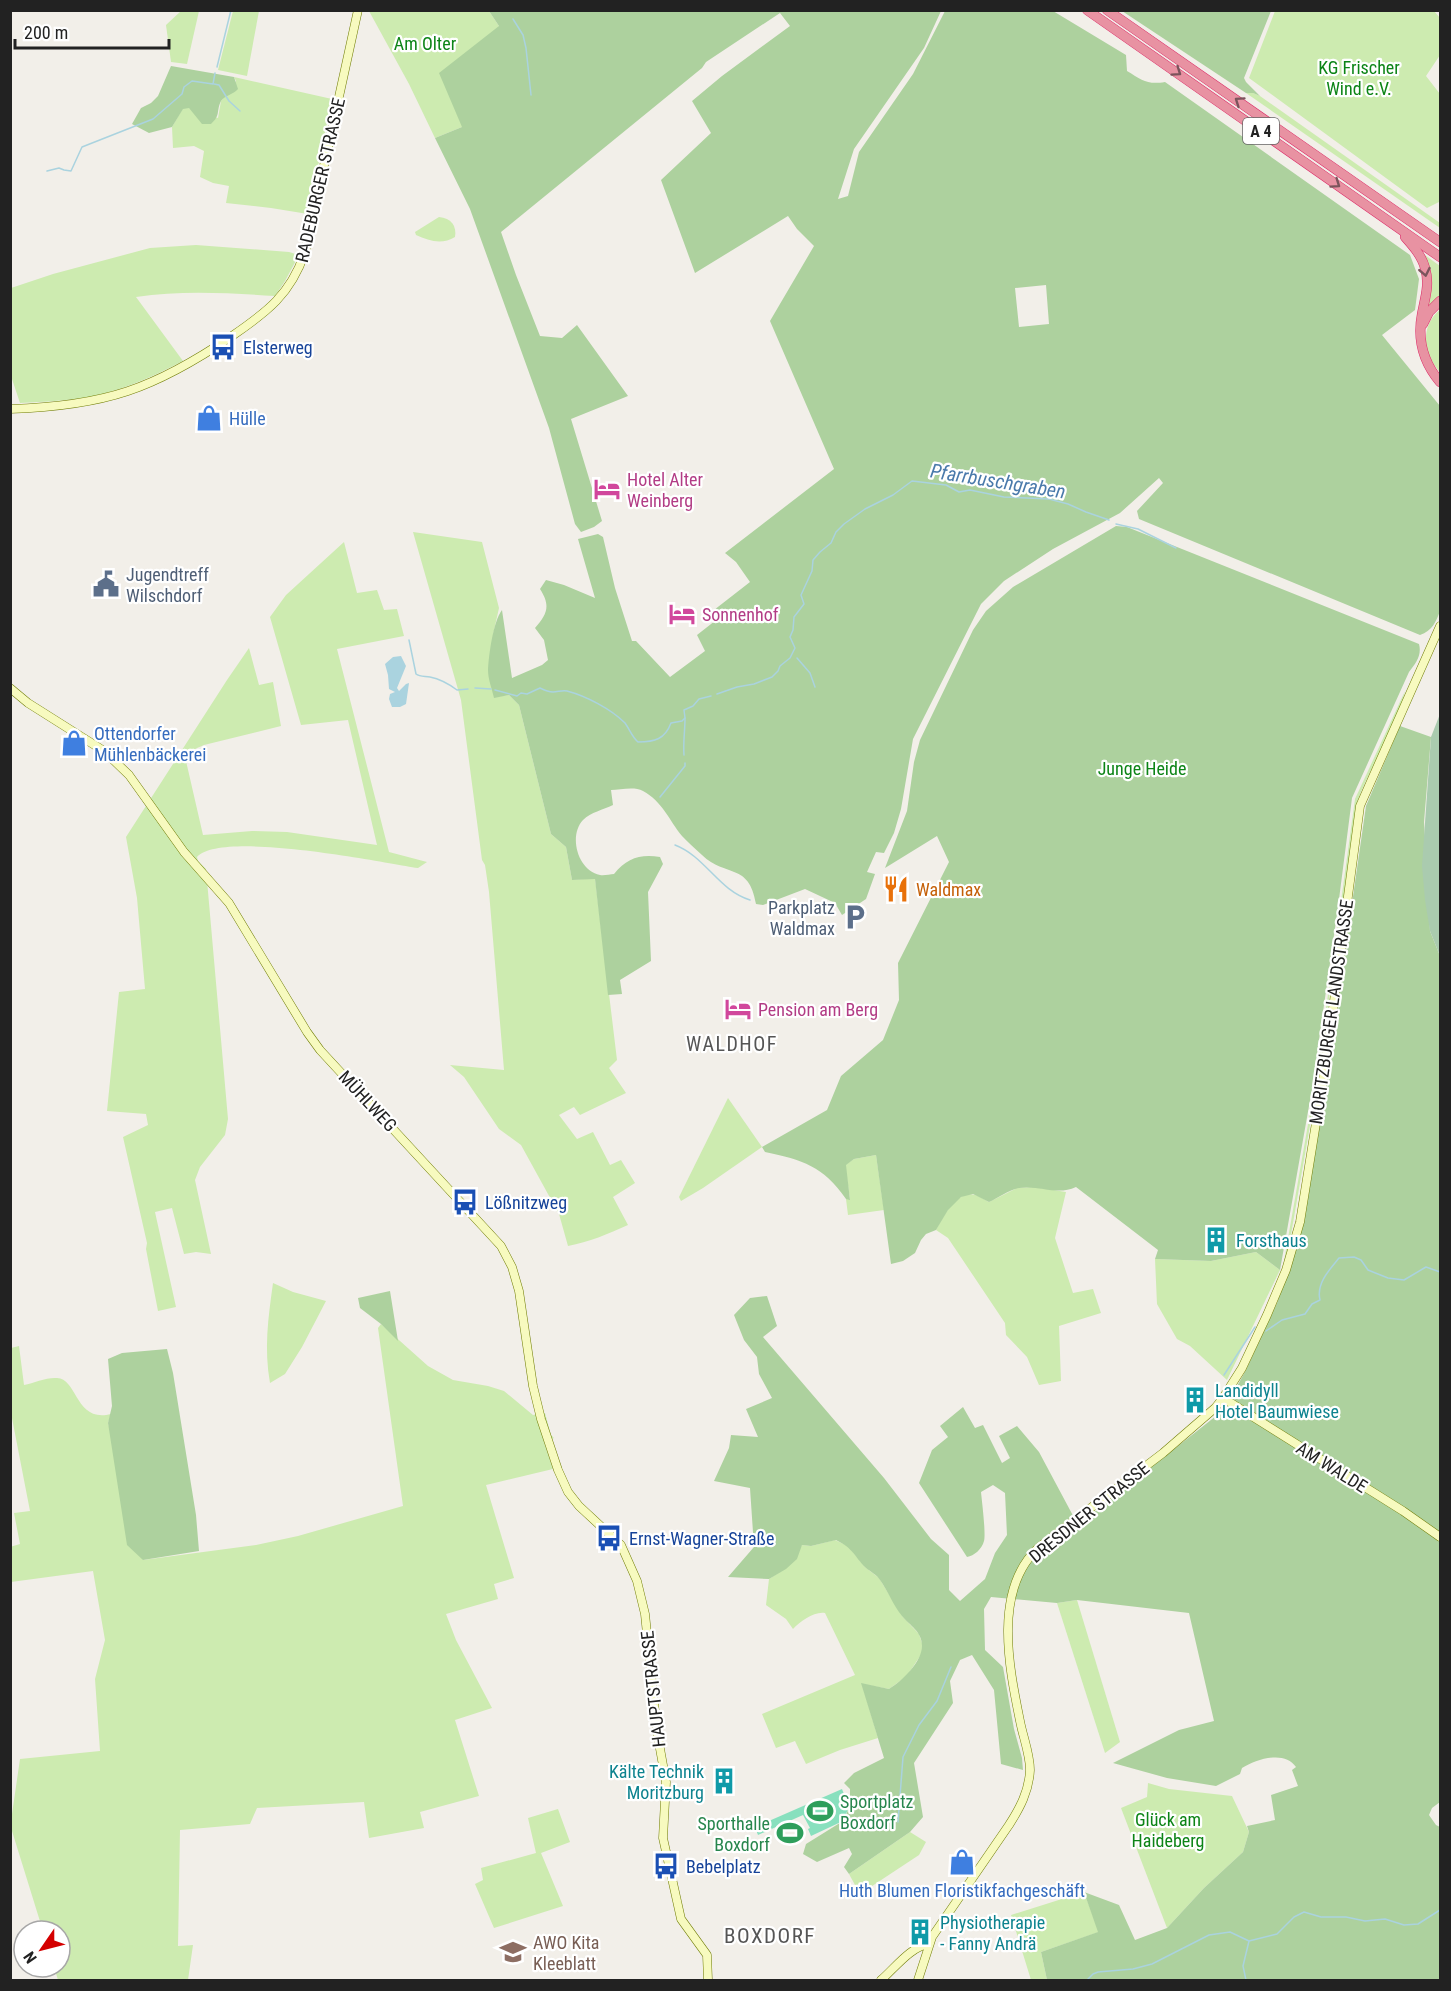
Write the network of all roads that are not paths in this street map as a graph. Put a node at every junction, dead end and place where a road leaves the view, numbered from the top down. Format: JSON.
{"nodes":[{"id":1,"x":358,"y":10,"type":"edge"},
{"id":2,"x":1087,"y":10,"type":"edge"},
{"id":3,"x":1107,"y":10,"type":"edge"},
{"id":4,"x":1407,"y":219,"type":"junction"},
{"id":5,"x":1394,"y":224,"type":"junction"},
{"id":6,"x":1440,"y":234,"type":"edge"},
{"id":7,"x":1440,"y":242,"type":"edge"},
{"id":8,"x":1440,"y":257,"type":"edge"},
{"id":9,"x":1440,"y":301,"type":"edge"},
{"id":10,"x":1420,"y":332,"type":"junction"},
{"id":11,"x":1440,"y":382,"type":"edge"},
{"id":12,"x":10,"y":409,"type":"edge"},
{"id":13,"x":1440,"y":626,"type":"edge"},
{"id":14,"x":10,"y":688,"type":"edge"},
{"id":15,"x":1223,"y":1398,"type":"junction"},
{"id":16,"x":540,"y":1419,"type":"joint"},
{"id":17,"x":1440,"y":1537,"type":"edge"},
{"id":18,"x":929,"y":1944,"type":"junction"},
{"id":19,"x":708,"y":1980,"type":"edge"},
{"id":20,"x":881,"y":1980,"type":"edge"},
{"id":21,"x":918,"y":1980,"type":"edge"}],
"edges":[{"from":1,"to":12,"type":"main road","name":"RADEBURGER STRASSE"},
{"from":2,"to":5,"type":"highway","number":"A 4","one_way":true},
{"from":4,"to":3,"type":"highway","number":"A 4","one_way":true},
{"from":4,"to":6,"type":"highway"},
{"from":4,"to":7,"type":"highway","number":"A 4"},
{"from":5,"to":8,"type":"highway","number":"A 4"},
{"from":5,"to":10,"type":"highway","one_way":true},
{"from":9,"to":10,"type":"highway"},
{"from":10,"to":11,"type":"highway"},
{"from":13,"to":15,"type":"main road","name":"MORITZBURGER LANDSTRASSE"},
{"from":14,"to":16,"type":"main road","name":"MÜHLWEG"},
{"from":15,"to":17,"type":"main road","name":"AM WALDE"},
{"from":15,"to":18,"type":"main road","name":"DRESDNER STRASSE"},
{"from":16,"to":19,"type":"main road","name":"HAUPTSTRASSE"},
{"from":18,"to":20,"type":"main road"},
{"from":18,"to":21,"type":"main road","name":"DRESDNER STRASSE"}]}
